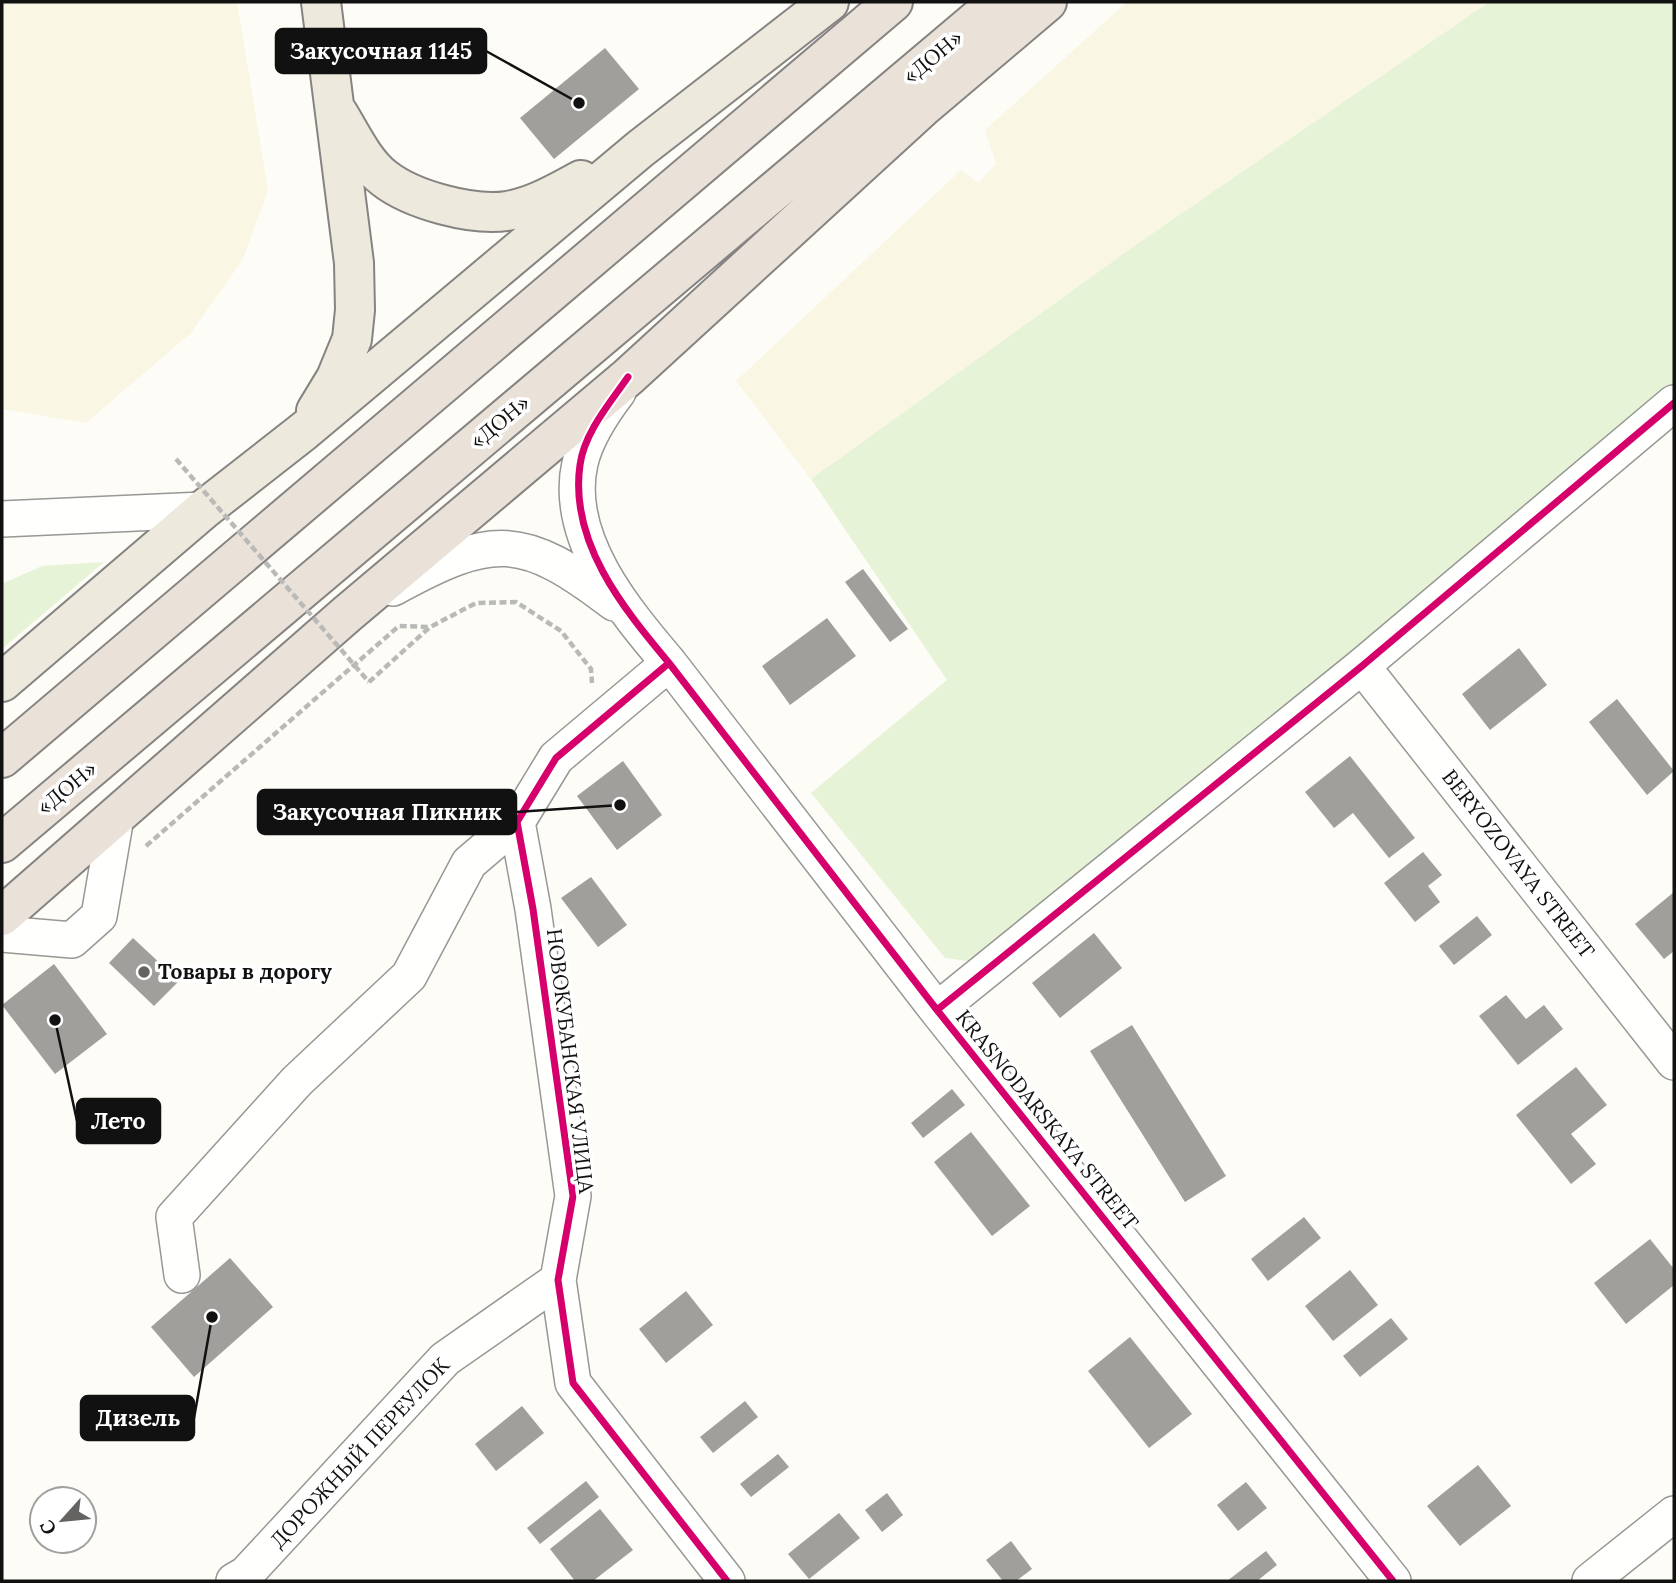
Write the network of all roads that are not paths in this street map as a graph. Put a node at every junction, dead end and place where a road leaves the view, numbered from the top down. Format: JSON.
{"nodes":[{"id":1,"x":321,"y":2,"type":"edge"},
{"id":2,"x":829,"y":2,"type":"edge"},
{"id":3,"x":893,"y":2,"type":"edge"},
{"id":4,"x":998,"y":2,"type":"edge"},
{"id":5,"x":1047,"y":2,"type":"edge"},
{"id":6,"x":335,"y":108,"type":"junction"},
{"id":7,"x":640,"y":149,"type":"junction"},
{"id":8,"x":628,"y":377,"type":"junction"},
{"id":9,"x":1674,"y":403,"type":"edge"},
{"id":10,"x":304,"y":431,"type":"junction"},
{"id":11,"x":203,"y":510,"type":"junction"},
{"id":12,"x":2,"y":519,"type":"edge"},
{"id":13,"x":625,"y":611,"type":"junction"},
{"id":14,"x":347,"y":614,"type":"junction"},
{"id":15,"x":669,"y":663,"type":"junction"},
{"id":16,"x":1362,"y":666,"type":"junction"},
{"id":17,"x":2,"y":682,"type":"edge"},
{"id":18,"x":2,"y":758,"type":"edge"},
{"id":19,"x":116,"y":817,"type":"junction"},
{"id":20,"x":517,"y":822,"type":"junction"},
{"id":21,"x":2,"y":843,"type":"edge"},
{"id":22,"x":2,"y":916,"type":"edge"},
{"id":23,"x":2,"y":934,"type":"edge"},
{"id":24,"x":937,"y":1010,"type":"junction"},
{"id":25,"x":1674,"y":1062,"type":"edge"},
{"id":26,"x":182,"y":1275,"type":"dead end"},
{"id":27,"x":558,"y":1280,"type":"junction"},
{"id":28,"x":1674,"y":1514,"type":"edge"},
{"id":29,"x":234,"y":1581,"type":"edge"},
{"id":30,"x":727,"y":1581,"type":"edge"},
{"id":31,"x":1393,"y":1581,"type":"edge"},
{"id":32,"x":1590,"y":1581,"type":"edge"}],
"edges":[{"from":1,"to":6,"type":"main road"},
{"from":2,"to":7,"type":"main road"},
{"from":3,"to":18,"type":"highway"},
{"from":4,"to":21,"type":"highway","name":"«ДОН»"},
{"from":5,"to":8,"type":"highway"},
{"from":6,"to":7,"type":"main road"},
{"from":6,"to":10,"type":"main road"},
{"from":7,"to":10,"type":"main road"},
{"from":8,"to":13,"type":"street"},
{"from":8,"to":14,"type":"highway"},
{"from":9,"to":16,"type":"street"},
{"from":10,"to":11,"type":"main road"},
{"from":11,"to":12,"type":"street"},
{"from":11,"to":17,"type":"main road"},
{"from":13,"to":14,"type":"street"},
{"from":13,"to":15,"type":"street","name":"KRASNODARSKAYA STREET"},
{"from":14,"to":19,"type":"highway"},
{"from":15,"to":20,"type":"street"},
{"from":15,"to":24,"type":"street","name":"KRASNODARSKAYA STREET"},
{"from":16,"to":24,"type":"street"},
{"from":16,"to":25,"type":"street","name":"BERYOZOVAYA STREET"},
{"from":19,"to":22,"type":"highway"},
{"from":19,"to":23,"type":"street"},
{"from":20,"to":26,"type":"street"},
{"from":20,"to":27,"type":"street","name":"НОВОКУБАНСКАЯ УЛИЦА"},
{"from":24,"to":31,"type":"street","name":"KRASNODARSKAYA STREET"},
{"from":27,"to":29,"type":"street","name":"ДОРОЖНЫЙ ПЕРЕУЛОК"},
{"from":27,"to":30,"type":"street","name":"НОВОКУБАНСКАЯ УЛИЦА"},
{"from":28,"to":32,"type":"street"}]}
